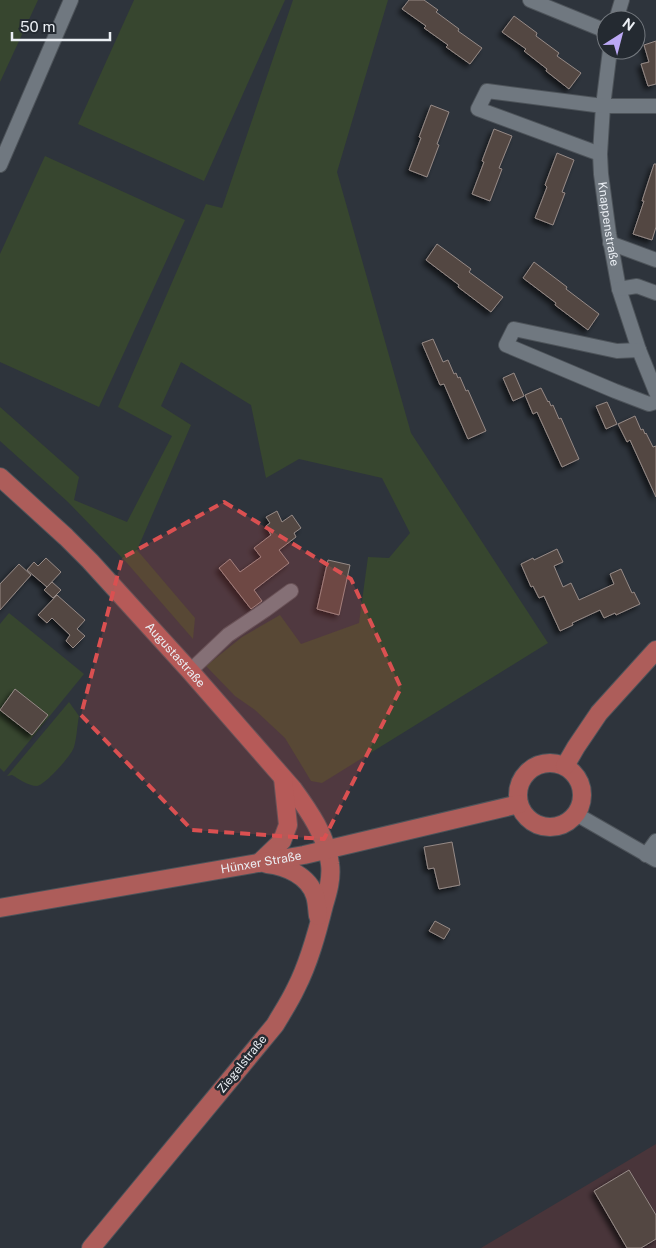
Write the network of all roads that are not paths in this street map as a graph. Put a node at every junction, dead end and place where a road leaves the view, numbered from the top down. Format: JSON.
{"nodes":[{"id":1,"x":71,"y":0,"type":"edge"},
{"id":2,"x":530,"y":0,"type":"edge"},
{"id":3,"x":596,"y":27,"type":"edge"},
{"id":4,"x":609,"y":60,"type":"edge"},
{"id":5,"x":603,"y":106,"type":"junction"},
{"id":6,"x":656,"y":106,"type":"edge"},
{"id":7,"x":600,"y":154,"type":"junction"},
{"id":8,"x":0,"y":165,"type":"edge"},
{"id":9,"x":610,"y":243,"type":"junction"},
{"id":10,"x":656,"y":260,"type":"edge"},
{"id":11,"x":619,"y":290,"type":"junction"},
{"id":12,"x":656,"y":293,"type":"edge"},
{"id":13,"x":638,"y":350,"type":"junction"},
{"id":14,"x":656,"y":392,"type":"edge"},
{"id":15,"x":656,"y":402,"type":"edge"},
{"id":16,"x":0,"y":477,"type":"edge"},
{"id":17,"x":291,"y":591,"type":"dead end"},
{"id":18,"x":656,"y":650,"type":"edge"},
{"id":19,"x":190,"y":671,"type":"junction"},
{"id":20,"x":565,"y":766,"type":"junction"},
{"id":21,"x":283,"y":778,"type":"junction"},
{"id":22,"x":519,"y":804,"type":"junction"},
{"id":23,"x":576,"y":814,"type":"junction"},
{"id":24,"x":656,"y":841,"type":"edge"},
{"id":25,"x":327,"y":850,"type":"junction"},
{"id":26,"x":651,"y":858,"type":"edge"},
{"id":27,"x":259,"y":863,"type":"junction"},
{"id":28,"x":0,"y":908,"type":"edge"},
{"id":29,"x":320,"y":924,"type":"junction"},
{"id":30,"x":91,"y":1248,"type":"edge"}],
"edges":[{"from":1,"to":8,"type":"street"},
{"from":2,"to":3,"type":"street"},
{"from":4,"to":5,"type":"street","name":"Knappenstraße"},
{"from":5,"to":6,"type":"street"},
{"from":5,"to":7,"type":"street","name":"Knappenstraße"},
{"from":5,"to":7,"type":"street"},
{"from":7,"to":9,"type":"street","name":"Knappenstraße"},
{"from":9,"to":10,"type":"street"},
{"from":9,"to":11,"type":"street","name":"Knappenstraße"},
{"from":11,"to":12,"type":"street"},
{"from":11,"to":13,"type":"street","name":"Knappenstraße"},
{"from":13,"to":14,"type":"street","name":"Knappenstraße"},
{"from":13,"to":15,"type":"street"},
{"from":16,"to":19,"type":"main road","name":"Augustastraße"},
{"from":17,"to":19,"type":"street"},
{"from":18,"to":20,"type":"main road"},
{"from":19,"to":21,"type":"main road","name":"Augustastraße"},
{"from":20,"to":22,"type":"main road"},
{"from":20,"to":23,"type":"main road"},
{"from":21,"to":25,"type":"main road","name":"Augustastraße"},
{"from":21,"to":27,"type":"main road"},
{"from":22,"to":23,"type":"main road"},
{"from":22,"to":25,"type":"main road","name":"Hünxer Straße"},
{"from":23,"to":26,"type":"street"},
{"from":24,"to":26,"type":"street"},
{"from":25,"to":27,"type":"main road","name":"Hünxer Straße"},
{"from":25,"to":29,"type":"main road","name":"Ziegelstraße"},
{"from":27,"to":28,"type":"main road","name":"Hünxer Straße"},
{"from":27,"to":29,"type":"main road"},
{"from":29,"to":30,"type":"main road","name":"Ziegelstraße"}]}
